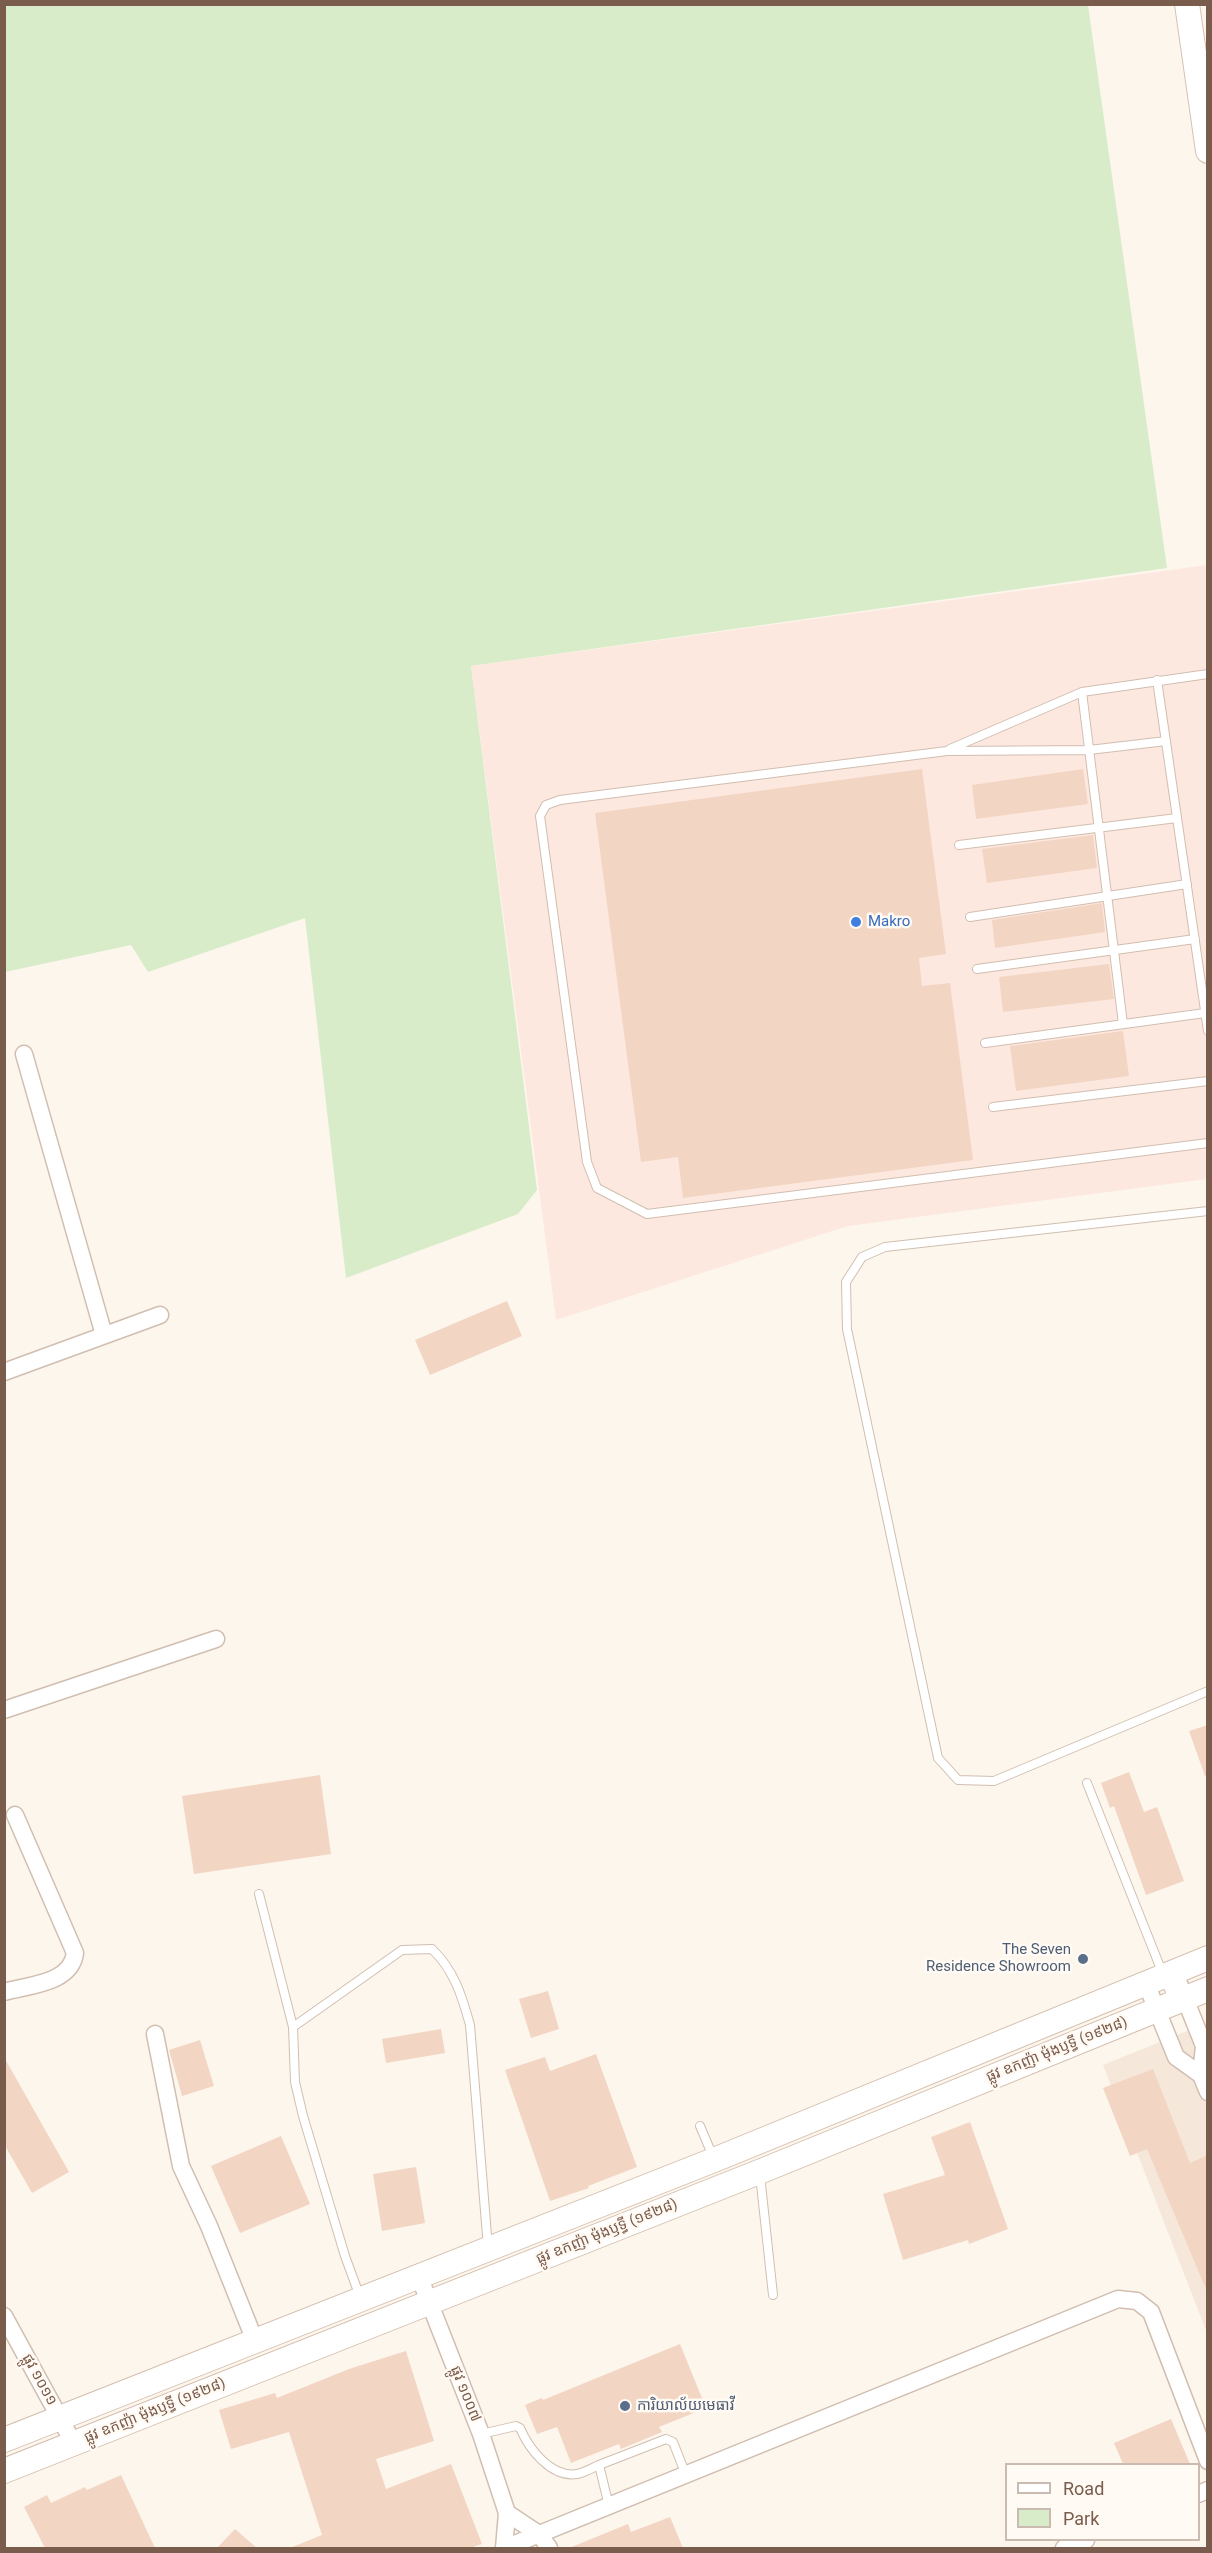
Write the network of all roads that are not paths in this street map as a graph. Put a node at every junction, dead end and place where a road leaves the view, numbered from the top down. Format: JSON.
{"nodes":[{"id":1,"x":1186,"y":4,"type":"edge"},
{"id":2,"x":1208,"y":151,"type":"edge"},
{"id":3,"x":1208,"y":674,"type":"edge"},
{"id":4,"x":1157,"y":680,"type":"junction"},
{"id":5,"x":1082,"y":692,"type":"junction"},
{"id":6,"x":1166,"y":741,"type":"junction"},
{"id":7,"x":1089,"y":750,"type":"junction"},
{"id":8,"x":947,"y":751,"type":"junction"},
{"id":9,"x":1177,"y":818,"type":"junction"},
{"id":10,"x":1098,"y":828,"type":"junction"},
{"id":11,"x":959,"y":845,"type":"dead end"},
{"id":12,"x":1187,"y":884,"type":"junction"},
{"id":13,"x":1107,"y":896,"type":"junction"},
{"id":14,"x":970,"y":917,"type":"dead end"},
{"id":15,"x":1194,"y":939,"type":"junction"},
{"id":16,"x":1114,"y":950,"type":"junction"},
{"id":17,"x":977,"y":969,"type":"dead end"},
{"id":18,"x":1205,"y":1013,"type":"junction"},
{"id":19,"x":1123,"y":1024,"type":"junction"},
{"id":20,"x":1208,"y":1032,"type":"edge"},
{"id":21,"x":985,"y":1043,"type":"dead end"},
{"id":22,"x":24,"y":1054,"type":"dead end"},
{"id":23,"x":1208,"y":1081,"type":"edge"},
{"id":24,"x":993,"y":1107,"type":"dead end"},
{"id":25,"x":1208,"y":1143,"type":"edge"},
{"id":26,"x":1208,"y":1211,"type":"edge"},
{"id":27,"x":160,"y":1315,"type":"dead end"},
{"id":28,"x":104,"y":1335,"type":"junction"},
{"id":29,"x":4,"y":1371,"type":"edge"},
{"id":30,"x":216,"y":1638,"type":"dead end"},
{"id":31,"x":1208,"y":1691,"type":"edge"},
{"id":32,"x":4,"y":1710,"type":"edge"},
{"id":33,"x":1087,"y":1783,"type":"dead end"},
{"id":34,"x":15,"y":1815,"type":"dead end"},
{"id":35,"x":259,"y":1894,"type":"dead end"},
{"id":36,"x":1208,"y":1958,"type":"edge"},
{"id":37,"x":1161,"y":1977,"type":"junction"},
{"id":38,"x":1208,"y":1989,"type":"edge"},
{"id":39,"x":4,"y":1992,"type":"edge"},
{"id":40,"x":1172,"y":2003,"type":"junction"},
{"id":41,"x":293,"y":2026,"type":"junction"},
{"id":42,"x":155,"y":2034,"type":"dead end"},
{"id":43,"x":1201,"y":2075,"type":"junction"},
{"id":44,"x":1208,"y":2092,"type":"edge"},
{"id":45,"x":805,"y":2122,"type":"junction"},
{"id":46,"x":700,"y":2126,"type":"dead end"},
{"id":47,"x":816,"y":2148,"type":"junction"},
{"id":48,"x":714,"y":2160,"type":"junction"},
{"id":49,"x":759,"y":2172,"type":"junction"},
{"id":50,"x":488,"y":2249,"type":"junction"},
{"id":51,"x":419,"y":2276,"type":"junction"},
{"id":52,"x":772,"y":2295,"type":"dead end"},
{"id":53,"x":361,"y":2299,"type":"junction"},
{"id":54,"x":429,"y":2302,"type":"junction"},
{"id":55,"x":4,"y":2316,"type":"edge"},
{"id":56,"x":255,"y":2341,"type":"junction"},
{"id":57,"x":60,"y":2418,"type":"junction"},
{"id":58,"x":481,"y":2434,"type":"junction"},
{"id":59,"x":4,"y":2440,"type":"edge"},
{"id":60,"x":74,"y":2444,"type":"junction"},
{"id":61,"x":1208,"y":2461,"type":"edge"},
{"id":62,"x":599,"y":2466,"type":"junction"},
{"id":63,"x":4,"y":2471,"type":"edge"},
{"id":64,"x":686,"y":2475,"type":"junction"},
{"id":65,"x":609,"y":2506,"type":"junction"},
{"id":66,"x":507,"y":2513,"type":"junction"},
{"id":67,"x":1083,"y":2541,"type":"edge"},
{"id":68,"x":544,"y":2542,"type":"edge"},
{"id":69,"x":505,"y":2548,"type":"edge"},
{"id":70,"x":1064,"y":2548,"type":"edge"}],
"edges":[{"from":1,"to":2,"type":"main road"},
{"from":3,"to":4,"type":"lane"},
{"from":4,"to":5,"type":"lane"},
{"from":4,"to":6,"type":"lane"},
{"from":5,"to":7,"type":"lane"},
{"from":5,"to":8,"type":"lane"},
{"from":6,"to":7,"type":"lane"},
{"from":6,"to":9,"type":"lane"},
{"from":7,"to":8,"type":"lane"},
{"from":7,"to":10,"type":"lane"},
{"from":8,"to":25,"type":"lane"},
{"from":9,"to":10,"type":"lane"},
{"from":9,"to":12,"type":"lane"},
{"from":10,"to":11,"type":"lane"},
{"from":10,"to":13,"type":"lane"},
{"from":12,"to":13,"type":"lane"},
{"from":12,"to":15,"type":"lane"},
{"from":13,"to":14,"type":"lane"},
{"from":13,"to":16,"type":"lane"},
{"from":15,"to":16,"type":"lane"},
{"from":15,"to":18,"type":"lane"},
{"from":16,"to":17,"type":"lane"},
{"from":16,"to":19,"type":"lane"},
{"from":18,"to":19,"type":"lane"},
{"from":18,"to":20,"type":"lane"},
{"from":19,"to":21,"type":"lane"},
{"from":22,"to":28,"type":"street"},
{"from":23,"to":24,"type":"lane"},
{"from":26,"to":31,"type":"lane"},
{"from":27,"to":28,"type":"street"},
{"from":28,"to":29,"type":"street"},
{"from":30,"to":32,"type":"street"},
{"from":33,"to":37,"type":"lane"},
{"from":34,"to":39,"type":"street"},
{"from":35,"to":41,"type":"lane"},
{"from":36,"to":37,"type":"main road","name":"ផ្លូវ ឧកញ៉ា ម៉ុងឫទ្ធី (១៩២៨)"},
{"from":37,"to":40,"type":"street"},
{"from":37,"to":40,"type":"street"},
{"from":37,"to":45,"type":"main road","name":"ផ្លូវ ឧកញ៉ា ម៉ុងឫទ្ធី (១៩២៨)"},
{"from":38,"to":40,"type":"main road","name":"ផ្លូវ ឧកញ៉ា ម៉ុងឫទ្ធី (១៩២៨)"},
{"from":40,"to":43,"type":"street"},
{"from":40,"to":43,"type":"street"},
{"from":40,"to":47,"type":"main road","name":"ផ្លូវ ឧកញ៉ា ម៉ុងឫទ្ធី (១៩២៨)"},
{"from":41,"to":50,"type":"lane"},
{"from":41,"to":53,"type":"lane"},
{"from":42,"to":56,"type":"street"},
{"from":43,"to":44,"type":"street"},
{"from":45,"to":47,"type":"main road"},
{"from":45,"to":48,"type":"main road","name":"ផ្លូវ ឧកញ៉ា ម៉ុងឫទ្ធី (១៩២៨)"},
{"from":46,"to":48,"type":"lane"},
{"from":47,"to":49,"type":"main road","name":"ផ្លូវ ឧកញ៉ា ម៉ុងឫទ្ធី (១៩២៨)"},
{"from":48,"to":50,"type":"main road","name":"ផ្លូវ ឧកញ៉ា ម៉ុងឫទ្ធី (១៩២៨)"},
{"from":49,"to":52,"type":"lane"},
{"from":49,"to":54,"type":"main road","name":"ផ្លូវ ឧកញ៉ា ម៉ុងឫទ្ធី (១៩២៨)"},
{"from":50,"to":51,"type":"main road","name":"ផ្លូវ ឧកញ៉ា ម៉ុងឫទ្ធី (១៩២៨)"},
{"from":51,"to":53,"type":"main road","name":"ផ្លូវ ឧកញ៉ា ម៉ុងឫទ្ធី (១៩២៨)"},
{"from":51,"to":54,"type":"street","name":"ផ្លូវ ១០០៧"},
{"from":53,"to":56,"type":"main road","name":"ផ្លូវ ឧកញ៉ា ម៉ុងឫទ្ធី (១៩២៨)"},
{"from":54,"to":58,"type":"street","name":"ផ្លូវ ១០០៧"},
{"from":54,"to":60,"type":"main road","name":"ផ្លូវ ឧកញ៉ា ម៉ុងឫទ្ធី (១៩២៨)"},
{"from":55,"to":57,"type":"street","name":"ផ្លូវ ១០១១"},
{"from":56,"to":57,"type":"main road","name":"ផ្លូវ ឧកញ៉ា ម៉ុងឫទ្ធី (១៩២៨)"},
{"from":57,"to":59,"type":"main road","name":"ផ្លូវ ឧកញ៉ា ម៉ុងឫទ្ធី (១៩២៨)"},
{"from":57,"to":60,"type":"street","name":"ផ្លូវ ១០១១"},
{"from":58,"to":62,"type":"lane"},
{"from":58,"to":66,"type":"street","name":"ផ្លូវ ១០០៧"},
{"from":60,"to":63,"type":"main road","name":"ផ្លូវ ឧកញ៉ា ម៉ុងឫទ្ធី (១៩២៨)"},
{"from":61,"to":64,"type":"street"},
{"from":62,"to":64,"type":"lane"},
{"from":62,"to":65,"type":"lane"},
{"from":64,"to":65,"type":"street"},
{"from":65,"to":68,"type":"street"},
{"from":66,"to":68,"type":"street"},
{"from":66,"to":69,"type":"street","name":"ផ្លូវ ១០០៧"},
{"from":67,"to":70,"type":"street"},
{"from":68,"to":69,"type":"street"}]}
